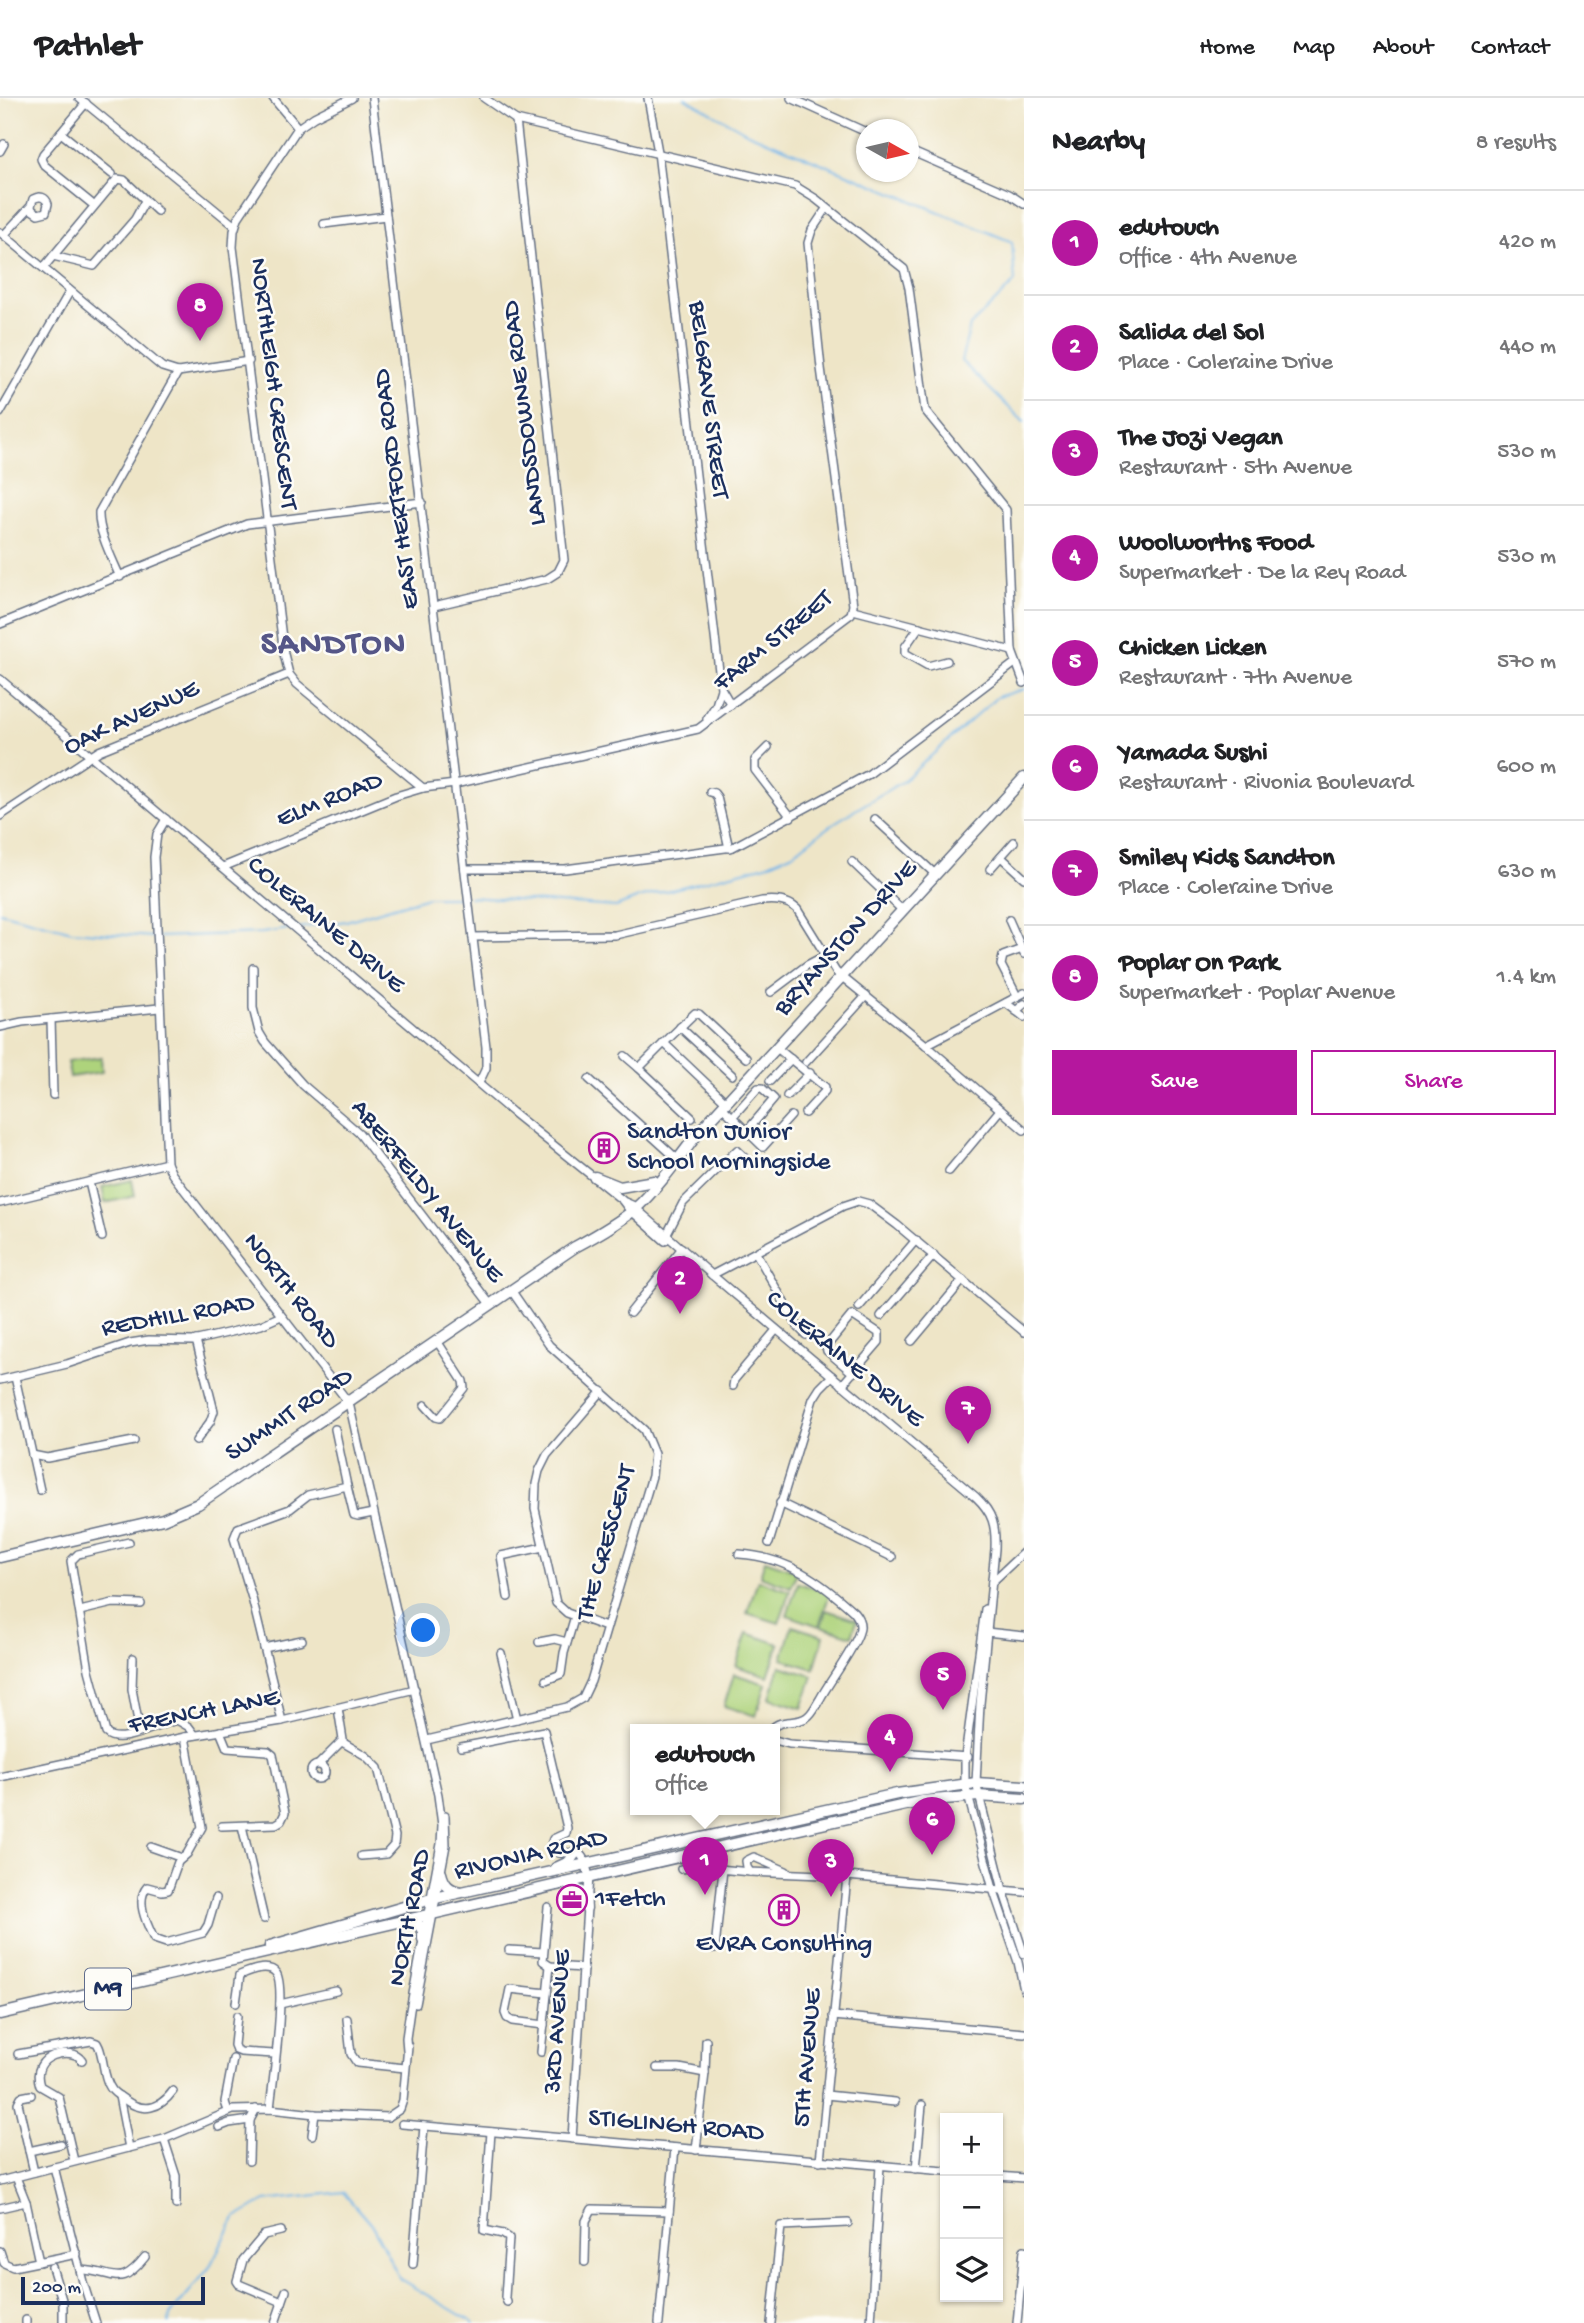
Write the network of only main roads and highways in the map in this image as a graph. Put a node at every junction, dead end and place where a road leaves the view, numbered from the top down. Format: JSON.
{"nodes":[{"id":1,"x":1024,"y":778,"type":"edge"},
{"id":2,"x":702,"y":1129,"type":"junction"},
{"id":3,"x":595,"y":1177,"type":"road end"},
{"id":4,"x":654,"y":1181,"type":"junction"},
{"id":5,"x":630,"y":1207,"type":"junction"},
{"id":6,"x":0,"y":1557,"type":"edge"},
{"id":7,"x":1024,"y":1786,"type":"edge"},
{"id":8,"x":1024,"y":1799,"type":"edge"},
{"id":9,"x":576,"y":1852,"type":"road end"},
{"id":10,"x":441,"y":1873,"type":"road end"},
{"id":11,"x":520,"y":1881,"type":"junction"},
{"id":12,"x":565,"y":1883,"type":"junction"},
{"id":13,"x":464,"y":1892,"type":"junction"},
{"id":14,"x":586,"y":1908,"type":"road end"},
{"id":15,"x":400,"y":1921,"type":"junction"},
{"id":16,"x":423,"y":1939,"type":"road end"},
{"id":17,"x":216,"y":1964,"type":"junction"},
{"id":18,"x":0,"y":2014,"type":"edge"}],
"edges":[{"from":1,"to":2,"type":"main road","name":"BRYANSTON DRIVE"},
{"from":2,"to":4,"type":"main road","name":"BRYANSTON DRIVE"},
{"from":2,"to":5,"type":"main road","name":"BRYANSTON DRIVE"},
{"from":3,"to":4,"type":"main road"},
{"from":4,"to":5,"type":"main road","name":"BRYANSTON DRIVE"},
{"from":5,"to":6,"type":"main road","name":"SUMMIT ROAD"},
{"from":7,"to":11,"type":"main road","name":"RIVONIA ROAD","number":"M9"},
{"from":8,"to":12,"type":"main road","name":"RIVONIA ROAD","number":"M9"},
{"from":9,"to":11,"type":"main road"},
{"from":10,"to":13,"type":"main road"},
{"from":11,"to":13,"type":"main road","name":"RIVONIA ROAD","number":"M9"},
{"from":12,"to":14,"type":"main road"},
{"from":12,"to":15,"type":"main road","name":"RIVONIA ROAD","number":"M9"},
{"from":13,"to":17,"type":"main road","name":"RIVONIA ROAD","number":"M9"},
{"from":15,"to":16,"type":"main road"},
{"from":15,"to":17,"type":"main road","name":"RIVONIA ROAD","number":"M9"},
{"from":17,"to":18,"type":"main road","name":"RIVONIA ROAD","number":"M9"}]}
